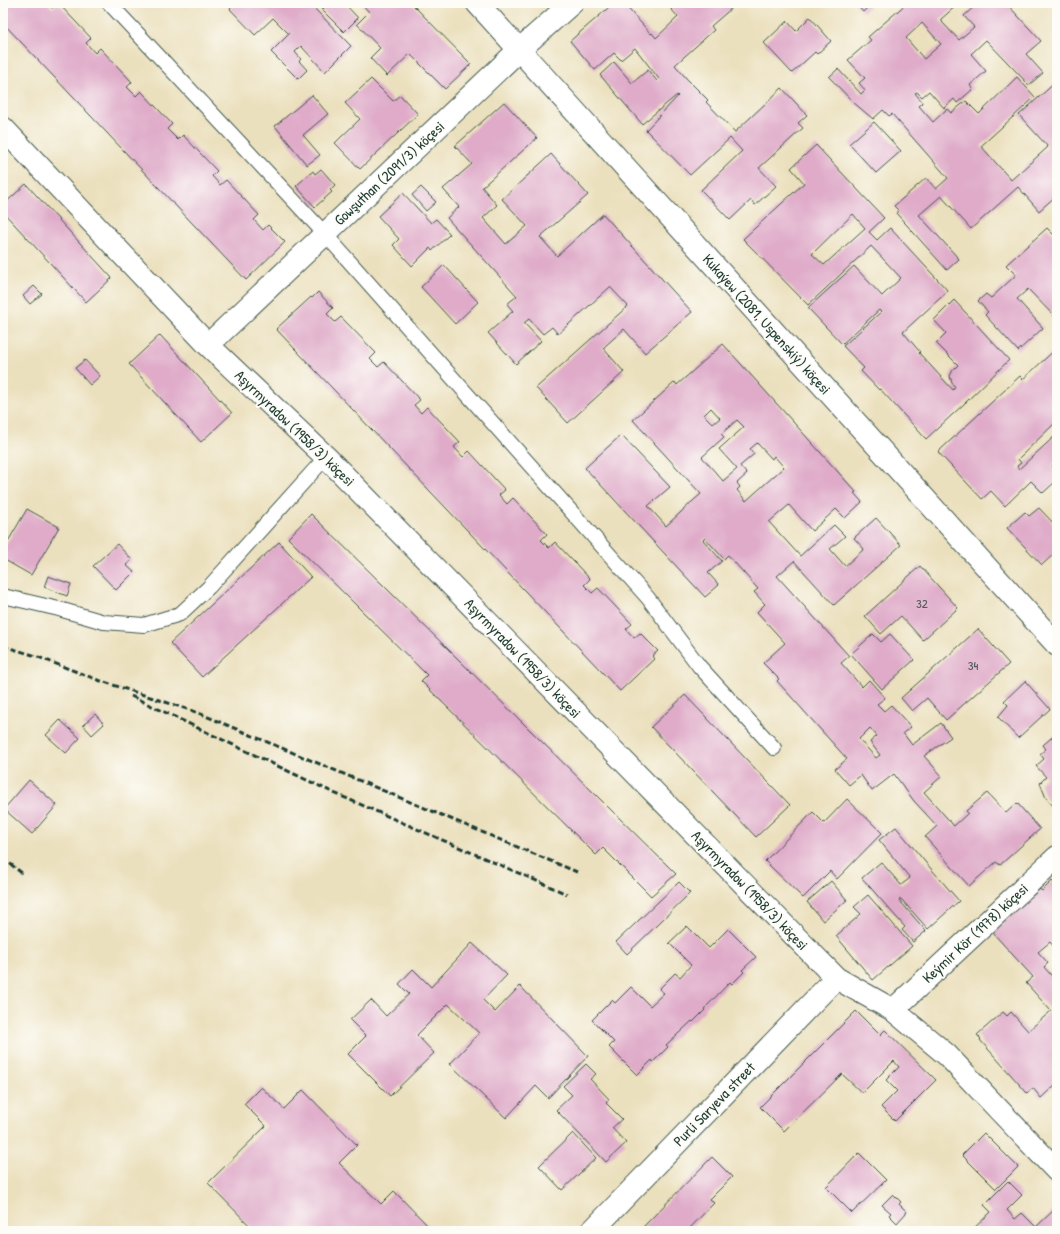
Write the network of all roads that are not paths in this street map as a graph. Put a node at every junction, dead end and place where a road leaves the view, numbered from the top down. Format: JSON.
{"nodes":[{"id":1,"x":109,"y":3,"type":"edge"},
{"id":2,"x":477,"y":3,"type":"edge"},
{"id":3,"x":572,"y":3,"type":"edge"},
{"id":4,"x":520,"y":49,"type":"junction"},
{"id":5,"x":3,"y":128,"type":"edge"},
{"id":6,"x":325,"y":234,"type":"junction"},
{"id":7,"x":208,"y":345,"type":"junction"},
{"id":8,"x":326,"y":457,"type":"junction"},
{"id":9,"x":3,"y":596,"type":"edge"},
{"id":10,"x":1057,"y":645,"type":"edge"},
{"id":11,"x":774,"y":748,"type":"dead end"},
{"id":12,"x":1057,"y":857,"type":"edge"},
{"id":13,"x":836,"y":978,"type":"junction"},
{"id":14,"x":893,"y":1010,"type":"junction"},
{"id":15,"x":1057,"y":1171,"type":"edge"},
{"id":16,"x":592,"y":1231,"type":"edge"}],
"edges":[{"from":1,"to":6,"type":"lane"},
{"from":2,"to":4,"type":"street","name":"Kukaýew (2081, Uspenskiý) köçesi"},
{"from":3,"to":4,"type":"street","name":"Gowşuthan (2091/3) köçesi"},
{"from":4,"to":6,"type":"street","name":"Gowşuthan (2091/3) köçesi"},
{"from":4,"to":10,"type":"street","name":"Kukaýew (2081, Uspenskiý) köçesi"},
{"from":5,"to":7,"type":"street","name":"Aşyrmyradow (1958/3) köçesi"},
{"from":6,"to":7,"type":"street","name":"Gowşuthan (2091/3) köçesi"},
{"from":6,"to":11,"type":"lane"},
{"from":7,"to":8,"type":"street","name":"Aşyrmyradow (1958/3) köçesi"},
{"from":8,"to":9,"type":"lane"},
{"from":8,"to":13,"type":"street","name":"Aşyrmyradow (1958/3) köçesi"},
{"from":12,"to":14,"type":"street","name":"Keýmir Kör (1978) köçesi"},
{"from":13,"to":14,"type":"street","name":"Aşyrmyradow (1958/3) köçesi"},
{"from":13,"to":16,"type":"street","name":"Purli Saryeva street"},
{"from":14,"to":15,"type":"street","name":"Aşyrmyradow (1958/3) köçesi"}]}
